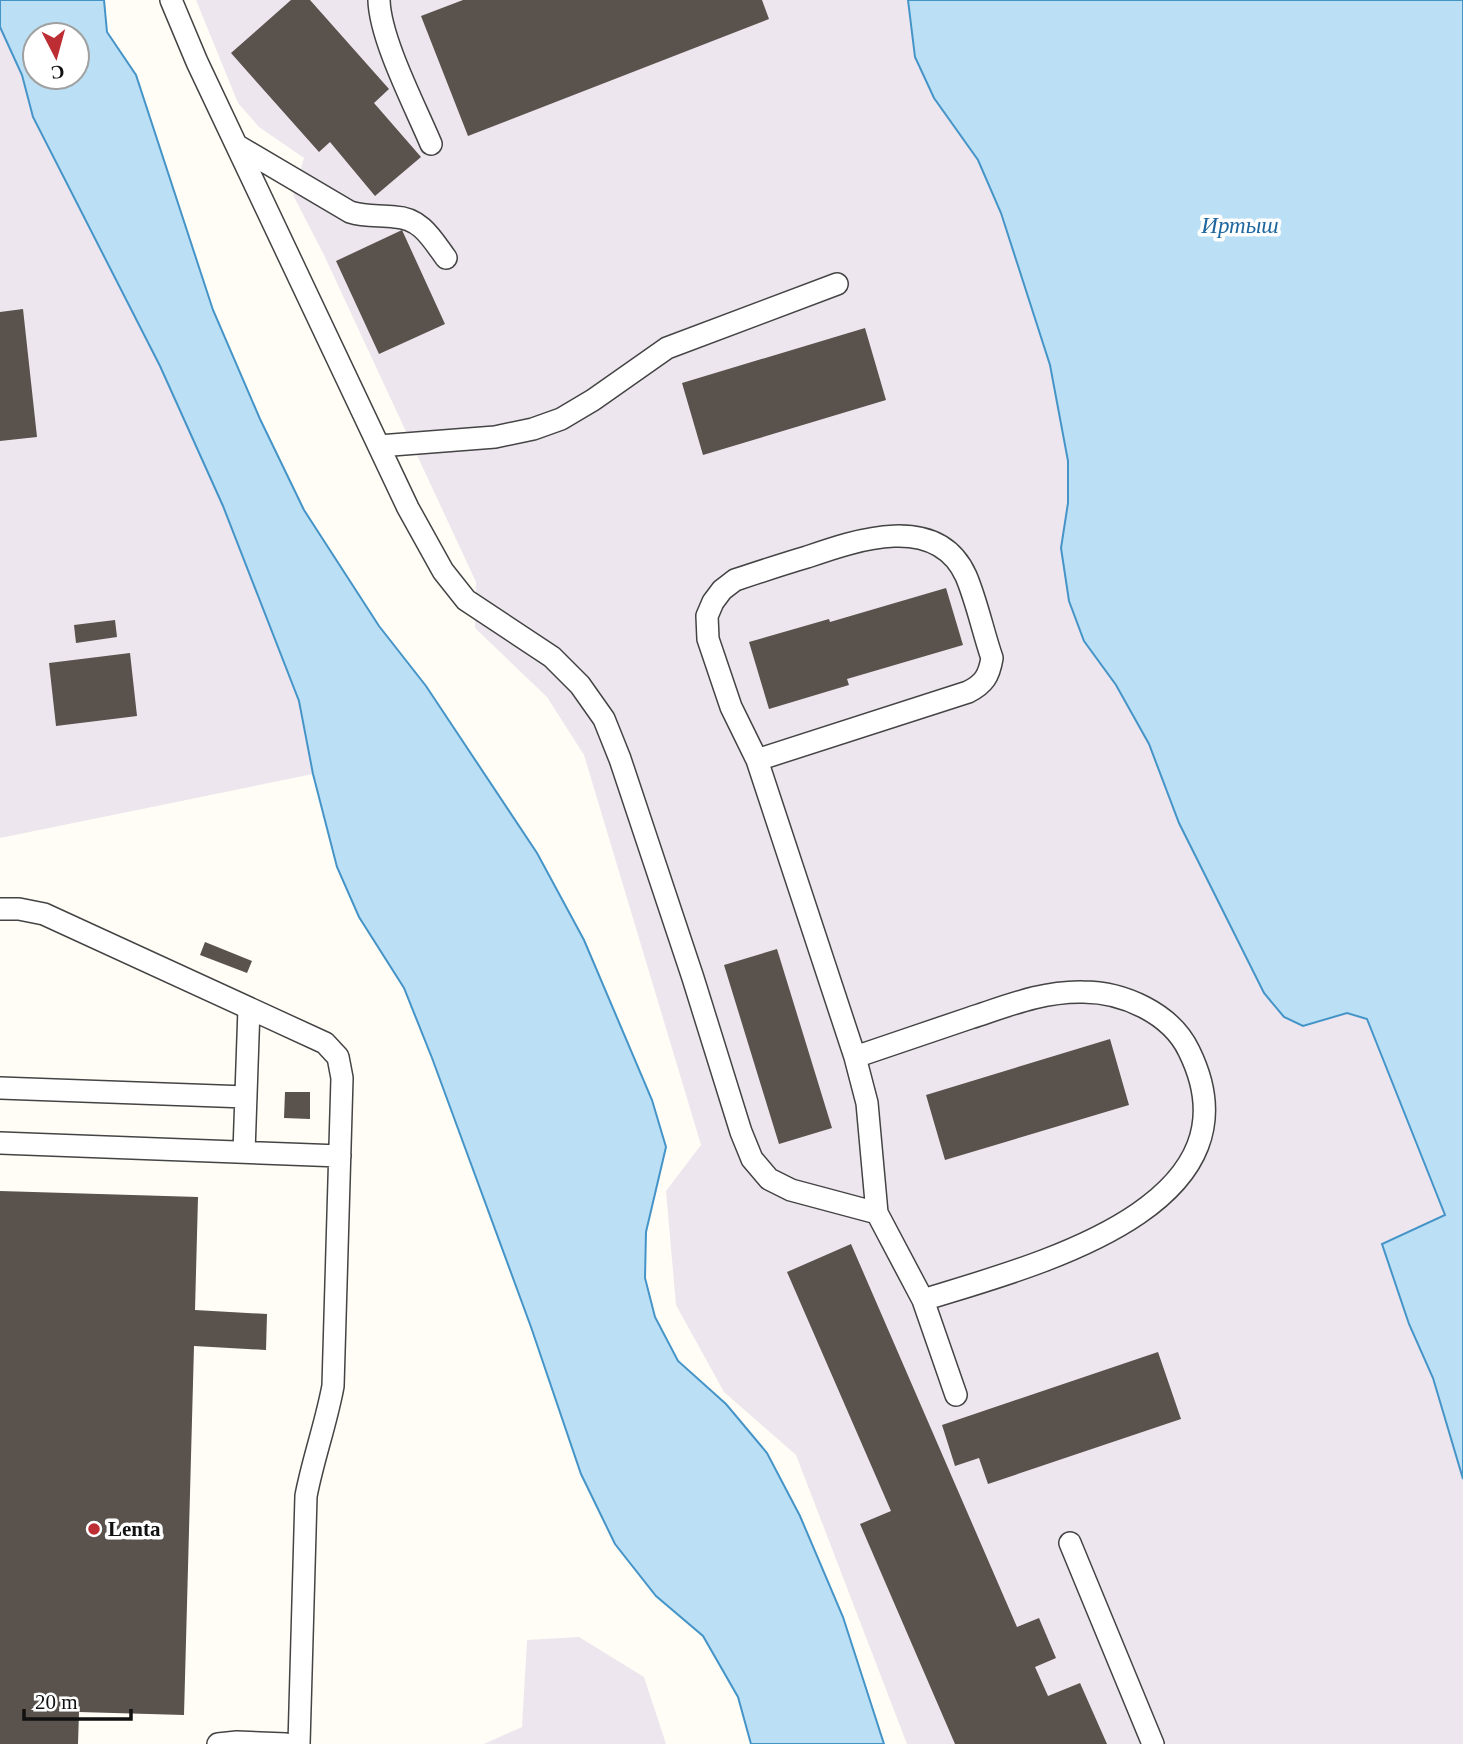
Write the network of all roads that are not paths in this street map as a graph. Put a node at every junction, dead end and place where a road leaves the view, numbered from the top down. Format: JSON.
{"nodes":[{"id":1,"x":171,"y":0,"type":"edge"},
{"id":2,"x":379,"y":0,"type":"edge"},
{"id":3,"x":431,"y":144,"type":"dead end"},
{"id":4,"x":238,"y":146,"type":"junction"},
{"id":5,"x":446,"y":258,"type":"dead end"},
{"id":6,"x":837,"y":284,"type":"dead end"},
{"id":7,"x":379,"y":446,"type":"junction"},
{"id":8,"x":757,"y":760,"type":"junction"},
{"id":9,"x":0,"y":909,"type":"edge"},
{"id":10,"x":249,"y":1008,"type":"junction"},
{"id":11,"x":855,"y":1057,"type":"junction"},
{"id":12,"x":0,"y":1088,"type":"edge"},
{"id":13,"x":246,"y":1097,"type":"junction"},
{"id":14,"x":0,"y":1143,"type":"edge"},
{"id":15,"x":244,"y":1152,"type":"junction"},
{"id":16,"x":340,"y":1156,"type":"junction"},
{"id":17,"x":877,"y":1213,"type":"junction"},
{"id":18,"x":923,"y":1300,"type":"junction"},
{"id":19,"x":956,"y":1395,"type":"dead end"},
{"id":20,"x":1070,"y":1543,"type":"dead end"},
{"id":21,"x":218,"y":1744,"type":"edge"},
{"id":22,"x":286,"y":1744,"type":"edge"},
{"id":23,"x":299,"y":1744,"type":"edge"},
{"id":24,"x":1153,"y":1744,"type":"edge"}],
"edges":[{"from":1,"to":4,"type":"lane"},
{"from":2,"to":3,"type":"lane"},
{"from":4,"to":5,"type":"lane"},
{"from":4,"to":7,"type":"lane"},
{"from":6,"to":7,"type":"lane"},
{"from":7,"to":17,"type":"lane"},
{"from":8,"to":8,"type":"lane"},
{"from":8,"to":11,"type":"lane"},
{"from":9,"to":10,"type":"lane"},
{"from":10,"to":13,"type":"lane"},
{"from":10,"to":16,"type":"lane"},
{"from":11,"to":17,"type":"lane"},
{"from":11,"to":18,"type":"lane"},
{"from":12,"to":13,"type":"lane"},
{"from":13,"to":15,"type":"lane"},
{"from":14,"to":15,"type":"lane"},
{"from":15,"to":16,"type":"lane"},
{"from":16,"to":23,"type":"lane"},
{"from":17,"to":18,"type":"lane"},
{"from":18,"to":19,"type":"lane"},
{"from":20,"to":24,"type":"lane"},
{"from":21,"to":22,"type":"lane"}]}
